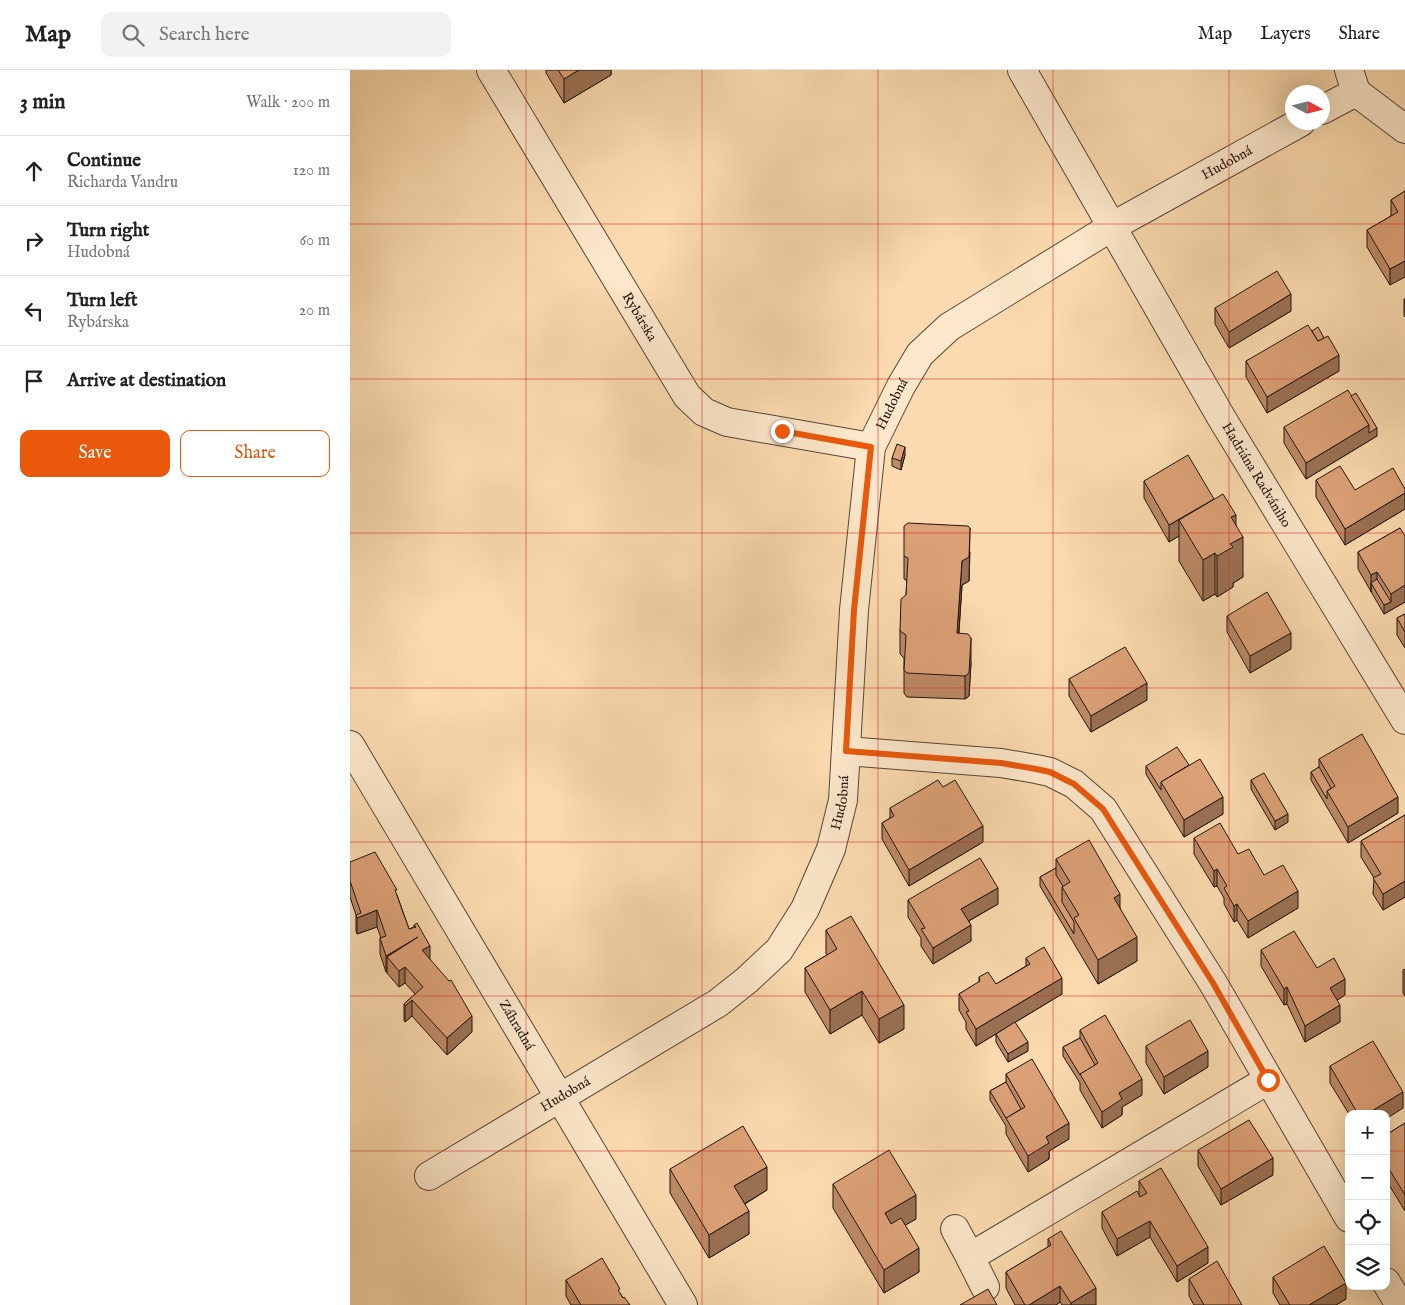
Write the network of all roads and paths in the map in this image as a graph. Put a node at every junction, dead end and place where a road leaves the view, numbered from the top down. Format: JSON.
{"nodes":[{"id":1,"x":491,"y":70,"type":"edge"},
{"id":2,"x":1022,"y":70,"type":"edge"},
{"id":3,"x":1353,"y":81,"type":"edge"},
{"id":4,"x":1330,"y":103,"type":"edge"},
{"id":5,"x":1405,"y":129,"type":"edge"},
{"id":6,"x":1287,"y":130,"type":"edge"},
{"id":7,"x":1113,"y":226,"type":"junction"},
{"id":8,"x":871,"y":447,"type":"junction"},
{"id":9,"x":1405,"y":720,"type":"edge"},
{"id":10,"x":350,"y":745,"type":"edge"},
{"id":11,"x":846,"y":751,"type":"junction"},
{"id":12,"x":1268,"y":1080,"type":"junction"},
{"id":13,"x":558,"y":1098,"type":"junction"},
{"id":14,"x":429,"y":1176,"type":"dead end"},
{"id":15,"x":1345,"y":1211,"type":"edge"},
{"id":16,"x":955,"y":1229,"type":"dead end"},
{"id":17,"x":970,"y":1257,"type":"junction"},
{"id":18,"x":985,"y":1287,"type":"dead end"},
{"id":19,"x":1390,"y":1289,"type":"edge"},
{"id":20,"x":683,"y":1305,"type":"edge"},
{"id":21,"x":1400,"y":1305,"type":"edge"}],
"edges":[{"from":1,"to":8,"type":"street","name":"Rybárska"},
{"from":2,"to":7,"type":"street","name":"Hadriána Radvániho"},
{"from":3,"to":4,"type":"street"},
{"from":3,"to":5,"type":"street"},
{"from":6,"to":7,"type":"street","name":"Hudobná"},
{"from":7,"to":8,"type":"street","name":"Hudobná"},
{"from":7,"to":9,"type":"street","name":"Hadriána Radvániho"},
{"from":8,"to":11,"type":"street","name":"Hudobná"},
{"from":10,"to":13,"type":"street","name":"Záhradná"},
{"from":11,"to":12,"type":"street"},
{"from":11,"to":13,"type":"street","name":"Hudobná"},
{"from":12,"to":15,"type":"street"},
{"from":12,"to":17,"type":"street"},
{"from":13,"to":14,"type":"street","name":"Hudobná"},
{"from":13,"to":20,"type":"street","name":"Záhradná"},
{"from":16,"to":17,"type":"street"},
{"from":17,"to":18,"type":"street"},
{"from":19,"to":21,"type":"street"}]}
